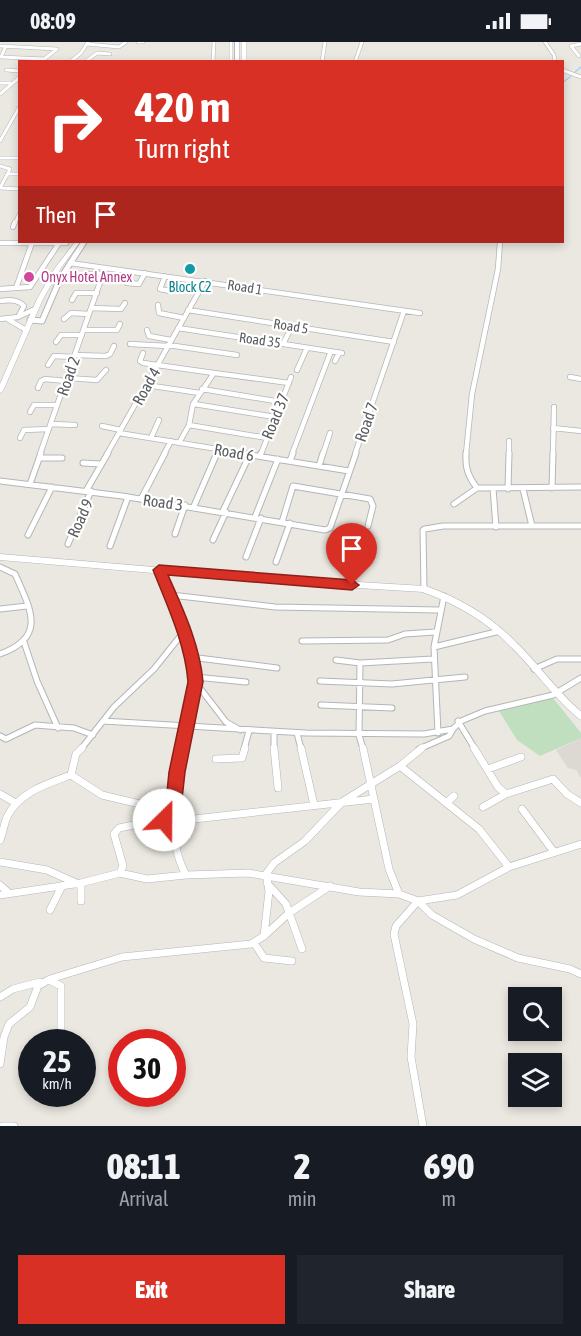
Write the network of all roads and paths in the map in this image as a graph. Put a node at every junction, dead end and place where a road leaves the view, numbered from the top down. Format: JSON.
{"nodes":[{"id":1,"x":28,"y":42,"type":"edge"},
{"id":2,"x":57,"y":42,"type":"edge"},
{"id":3,"x":126,"y":42,"type":"edge"},
{"id":4,"x":138,"y":42,"type":"edge"},
{"id":5,"x":143,"y":42,"type":"edge"},
{"id":6,"x":214,"y":42,"type":"edge"},
{"id":7,"x":231,"y":42,"type":"edge"},
{"id":8,"x":237,"y":42,"type":"edge"},
{"id":9,"x":244,"y":42,"type":"edge"},
{"id":10,"x":325,"y":42,"type":"edge"},
{"id":11,"x":362,"y":42,"type":"edge"},
{"id":12,"x":545,"y":42,"type":"edge"},
{"id":13,"x":87,"y":43,"type":"edge"},
{"id":14,"x":581,"y":44,"type":"edge"},
{"id":15,"x":0,"y":46,"type":"edge"},
{"id":16,"x":6,"y":46,"type":"junction"},
{"id":17,"x":25,"y":47,"type":"junction"},
{"id":18,"x":53,"y":48,"type":"junction"},
{"id":19,"x":110,"y":54,"type":"dead end"},
{"id":20,"x":579,"y":56,"type":"dead end"},
{"id":21,"x":43,"y":60,"type":"edge"},
{"id":22,"x":72,"y":60,"type":"edge"},
{"id":23,"x":88,"y":60,"type":"edge"},
{"id":24,"x":213,"y":60,"type":"edge"},
{"id":25,"x":231,"y":60,"type":"edge"},
{"id":26,"x":237,"y":60,"type":"edge"},
{"id":27,"x":244,"y":60,"type":"edge"},
{"id":28,"x":322,"y":60,"type":"edge"},
{"id":29,"x":356,"y":60,"type":"edge"},
{"id":30,"x":555,"y":60,"type":"edge"},
{"id":31,"x":6,"y":70,"type":"dead end"},
{"id":32,"x":18,"y":71,"type":"edge"},
{"id":33,"x":564,"y":71,"type":"edge"},
{"id":34,"x":581,"y":76,"type":"edge"},
{"id":35,"x":18,"y":78,"type":"edge"},
{"id":36,"x":0,"y":83,"type":"edge"},
{"id":37,"x":12,"y":83,"type":"junction"},
{"id":38,"x":0,"y":94,"type":"edge"},
{"id":39,"x":18,"y":110,"type":"edge"},
{"id":40,"x":0,"y":141,"type":"edge"},
{"id":41,"x":0,"y":158,"type":"edge"},
{"id":42,"x":18,"y":158,"type":"edge"},
{"id":43,"x":0,"y":166,"type":"edge"},
{"id":44,"x":7,"y":174,"type":"junction"},
{"id":45,"x":18,"y":174,"type":"edge"},
{"id":46,"x":0,"y":188,"type":"edge"},
{"id":47,"x":18,"y":189,"type":"edge"},
{"id":48,"x":18,"y":216,"type":"edge"},
{"id":49,"x":13,"y":227,"type":"dead end"},
{"id":50,"x":0,"y":243,"type":"edge"},
{"id":51,"x":32,"y":243,"type":"joint"},
{"id":52,"x":59,"y":243,"type":"joint"},
{"id":53,"x":66,"y":243,"type":"dead end"},
{"id":54,"x":76,"y":243,"type":"edge"},
{"id":55,"x":83,"y":243,"type":"edge"},
{"id":56,"x":500,"y":243,"type":"edge"},
{"id":57,"x":70,"y":262,"type":"junction"},
{"id":58,"x":105,"y":268,"type":"junction"},
{"id":59,"x":145,"y":273,"type":"junction"},
{"id":60,"x":103,"y":274,"type":"junction"},
{"id":61,"x":165,"y":276,"type":"junction"},
{"id":62,"x":81,"y":280,"type":"dead end"},
{"id":63,"x":205,"y":281,"type":"junction"},
{"id":64,"x":127,"y":283,"type":"dead end"},
{"id":65,"x":16,"y":288,"type":"junction"},
{"id":66,"x":0,"y":289,"type":"edge"},
{"id":67,"x":170,"y":291,"type":"dead end"},
{"id":68,"x":97,"y":293,"type":"junction"},
{"id":69,"x":72,"y":300,"type":"dead end"},
{"id":70,"x":0,"y":301,"type":"edge"},
{"id":71,"x":125,"y":303,"type":"dead end"},
{"id":72,"x":158,"y":305,"type":"dead end"},
{"id":73,"x":35,"y":309,"type":"junction"},
{"id":74,"x":188,"y":310,"type":"junction"},
{"id":75,"x":90,"y":311,"type":"junction"},
{"id":76,"x":404,"y":311,"type":"junction"},
{"id":77,"x":420,"y":313,"type":"dead end"},
{"id":78,"x":18,"y":317,"type":"junction"},
{"id":79,"x":184,"y":318,"type":"junction"},
{"id":80,"x":0,"y":319,"type":"edge"},
{"id":81,"x":64,"y":319,"type":"dead end"},
{"id":82,"x":8,"y":320,"type":"junction"},
{"id":83,"x":30,"y":320,"type":"junction"},
{"id":84,"x":120,"y":324,"type":"dead end"},
{"id":85,"x":292,"y":326,"type":"junction"},
{"id":86,"x":178,"y":328,"type":"junction"},
{"id":87,"x":26,"y":330,"type":"junction"},
{"id":88,"x":147,"y":330,"type":"dead end"},
{"id":89,"x":83,"y":332,"type":"junction"},
{"id":90,"x":171,"y":340,"type":"junction"},
{"id":91,"x":56,"y":342,"type":"dead end"},
{"id":92,"x":394,"y":342,"type":"junction"},
{"id":93,"x":130,"y":344,"type":"dead end"},
{"id":94,"x":283,"y":344,"type":"junction"},
{"id":95,"x":114,"y":346,"type":"dead end"},
{"id":96,"x":168,"y":346,"type":"junction"},
{"id":97,"x":307,"y":348,"type":"junction"},
{"id":98,"x":331,"y":351,"type":"junction"},
{"id":99,"x":143,"y":353,"type":"dead end"},
{"id":100,"x":237,"y":355,"type":"dead end"},
{"id":101,"x":75,"y":356,"type":"junction"},
{"id":102,"x":336,"y":362,"type":"dead end"},
{"id":103,"x":48,"y":365,"type":"dead end"},
{"id":104,"x":157,"y":365,"type":"junction"},
{"id":105,"x":106,"y":370,"type":"dead end"},
{"id":106,"x":297,"y":370,"type":"dead end"},
{"id":107,"x":214,"y":373,"type":"junction"},
{"id":108,"x":570,"y":378,"type":"dead end"},
{"id":109,"x":66,"y":379,"type":"junction"},
{"id":110,"x":581,"y":379,"type":"edge"},
{"id":111,"x":146,"y":385,"type":"junction"},
{"id":112,"x":38,"y":388,"type":"dead end"},
{"id":113,"x":0,"y":391,"type":"edge"},
{"id":114,"x":201,"y":391,"type":"junction"},
{"id":115,"x":281,"y":402,"type":"junction"},
{"id":116,"x":194,"y":404,"type":"junction"},
{"id":117,"x":57,"y":405,"type":"junction"},
{"id":118,"x":554,"y":407,"type":"dead end"},
{"id":119,"x":30,"y":412,"type":"dead end"},
{"id":120,"x":275,"y":417,"type":"junction"},
{"id":121,"x":159,"y":420,"type":"dead end"},
{"id":122,"x":75,"y":425,"type":"dead end"},
{"id":123,"x":189,"y":425,"type":"junction"},
{"id":124,"x":50,"y":426,"type":"junction"},
{"id":125,"x":102,"y":426,"type":"dead end"},
{"id":126,"x":553,"y":428,"type":"junction"},
{"id":127,"x":120,"y":431,"type":"junction"},
{"id":128,"x":581,"y":431,"type":"edge"},
{"id":129,"x":330,"y":433,"type":"dead end"},
{"id":130,"x":20,"y":438,"type":"dead end"},
{"id":131,"x":151,"y":438,"type":"junction"},
{"id":132,"x":267,"y":438,"type":"junction"},
{"id":133,"x":171,"y":441,"type":"junction"},
{"id":134,"x":509,"y":441,"type":"dead end"},
{"id":135,"x":179,"y":443,"type":"junction"},
{"id":136,"x":219,"y":449,"type":"junction"},
{"id":137,"x":250,"y":454,"type":"junction"},
{"id":138,"x":260,"y":456,"type":"junction"},
{"id":139,"x":39,"y":458,"type":"junction"},
{"id":140,"x":62,"y":458,"type":"dead end"},
{"id":141,"x":278,"y":459,"type":"junction"},
{"id":142,"x":290,"y":461,"type":"junction"},
{"id":143,"x":83,"y":463,"type":"dead end"},
{"id":144,"x":101,"y":464,"type":"junction"},
{"id":145,"x":319,"y":466,"type":"junction"},
{"id":146,"x":350,"y":471,"type":"junction"},
{"id":147,"x":0,"y":481,"type":"edge"},
{"id":148,"x":30,"y":484,"type":"junction"},
{"id":149,"x":52,"y":486,"type":"junction"},
{"id":150,"x":581,"y":487,"type":"edge"},
{"id":151,"x":477,"y":488,"type":"junction"},
{"id":152,"x":493,"y":488,"type":"junction"},
{"id":153,"x":552,"y":488,"type":"junction"},
{"id":154,"x":508,"y":489,"type":"junction"},
{"id":155,"x":523,"y":489,"type":"junction"},
{"id":156,"x":88,"y":491,"type":"junction"},
{"id":157,"x":342,"y":494,"type":"junction"},
{"id":158,"x":128,"y":497,"type":"junction"},
{"id":159,"x":141,"y":499,"type":"junction"},
{"id":160,"x":454,"y":504,"type":"dead end"},
{"id":161,"x":185,"y":505,"type":"junction"},
{"id":162,"x":194,"y":506,"type":"junction"},
{"id":163,"x":224,"y":511,"type":"junction"},
{"id":164,"x":258,"y":517,"type":"junction"},
{"id":165,"x":282,"y":522,"type":"junction"},
{"id":166,"x":290,"y":523,"type":"junction"},
{"id":167,"x":368,"y":526,"type":"dead end"},
{"id":168,"x":532,"y":526,"type":"junction"},
{"id":169,"x":581,"y":526,"type":"edge"},
{"id":170,"x":496,"y":527,"type":"junction"},
{"id":171,"x":325,"y":530,"type":"joint"},
{"id":172,"x":176,"y":534,"type":"dead end"},
{"id":173,"x":28,"y":535,"type":"dead end"},
{"id":174,"x":213,"y":540,"type":"dead end"},
{"id":175,"x":68,"y":544,"type":"dead end"},
{"id":176,"x":110,"y":546,"type":"dead end"},
{"id":177,"x":0,"y":557,"type":"edge"},
{"id":178,"x":246,"y":557,"type":"dead end"},
{"id":179,"x":276,"y":562,"type":"dead end"},
{"id":180,"x":0,"y":567,"type":"edge"},
{"id":181,"x":159,"y":570,"type":"junction"},
{"id":182,"x":424,"y":590,"type":"junction"},
{"id":183,"x":171,"y":595,"type":"junction"},
{"id":184,"x":444,"y":596,"type":"junction"},
{"id":185,"x":27,"y":606,"type":"junction"},
{"id":186,"x":0,"y":609,"type":"edge"},
{"id":187,"x":439,"y":610,"type":"junction"},
{"id":188,"x":435,"y":632,"type":"junction"},
{"id":189,"x":500,"y":632,"type":"junction"},
{"id":190,"x":183,"y":634,"type":"junction"},
{"id":191,"x":302,"y":641,"type":"dead end"},
{"id":192,"x":24,"y":642,"type":"junction"},
{"id":193,"x":434,"y":647,"type":"junction"},
{"id":194,"x":0,"y":654,"type":"edge"},
{"id":195,"x":190,"y":657,"type":"junction"},
{"id":196,"x":433,"y":659,"type":"junction"},
{"id":197,"x":581,"y":659,"type":"edge"},
{"id":198,"x":336,"y":660,"type":"dead end"},
{"id":199,"x":360,"y":663,"type":"junction"},
{"id":200,"x":277,"y":668,"type":"dead end"},
{"id":201,"x":533,"y":669,"type":"junction"},
{"id":202,"x":465,"y":677,"type":"dead end"},
{"id":203,"x":581,"y":678,"type":"edge"},
{"id":204,"x":195,"y":679,"type":"junction"},
{"id":205,"x":320,"y":681,"type":"dead end"},
{"id":206,"x":246,"y":682,"type":"dead end"},
{"id":207,"x":435,"y":682,"type":"junction"},
{"id":208,"x":361,"y":685,"type":"junction"},
{"id":209,"x":554,"y":694,"type":"junction"},
{"id":210,"x":321,"y":705,"type":"dead end"},
{"id":211,"x":358,"y":708,"type":"junction"},
{"id":212,"x":392,"y":708,"type":"dead end"},
{"id":213,"x":581,"y":716,"type":"edge"},
{"id":214,"x":458,"y":721,"type":"junction"},
{"id":215,"x":103,"y":722,"type":"junction"},
{"id":216,"x":188,"y":725,"type":"junction"},
{"id":217,"x":58,"y":728,"type":"junction"},
{"id":218,"x":453,"y":729,"type":"junction"},
{"id":219,"x":245,"y":731,"type":"junction"},
{"id":220,"x":274,"y":732,"type":"junction"},
{"id":221,"x":297,"y":733,"type":"junction"},
{"id":222,"x":438,"y":733,"type":"junction"},
{"id":223,"x":93,"y":735,"type":"junction"},
{"id":224,"x":359,"y":735,"type":"junction"},
{"id":225,"x":0,"y":736,"type":"edge"},
{"id":226,"x":521,"y":758,"type":"dead end"},
{"id":227,"x":216,"y":759,"type":"dead end"},
{"id":228,"x":400,"y":766,"type":"junction"},
{"id":229,"x":488,"y":769,"type":"junction"},
{"id":230,"x":71,"y":775,"type":"junction"},
{"id":231,"x":373,"y":784,"type":"junction"},
{"id":232,"x":278,"y":788,"type":"dead end"},
{"id":233,"x":0,"y":794,"type":"edge"},
{"id":234,"x":506,"y":794,"type":"junction"},
{"id":235,"x":454,"y":796,"type":"dead end"},
{"id":236,"x":374,"y":799,"type":"junction"},
{"id":237,"x":342,"y":802,"type":"junction"},
{"id":238,"x":16,"y":803,"type":"junction"},
{"id":239,"x":446,"y":803,"type":"junction"},
{"id":240,"x":581,"y":803,"type":"edge"},
{"id":241,"x":314,"y":805,"type":"junction"},
{"id":242,"x":483,"y":807,"type":"dead end"},
{"id":243,"x":522,"y":809,"type":"dead end"},
{"id":244,"x":173,"y":815,"type":"junction"},
{"id":245,"x":0,"y":840,"type":"edge"},
{"id":246,"x":581,"y":844,"type":"edge"},
{"id":247,"x":554,"y":852,"type":"junction"},
{"id":248,"x":0,"y":862,"type":"edge"},
{"id":249,"x":509,"y":867,"type":"junction"},
{"id":250,"x":120,"y":873,"type":"junction"},
{"id":251,"x":266,"y":874,"type":"junction"},
{"id":252,"x":186,"y":875,"type":"junction"},
{"id":253,"x":79,"y":883,"type":"junction"},
{"id":254,"x":267,"y":883,"type":"junction"},
{"id":255,"x":0,"y":885,"type":"edge"},
{"id":256,"x":62,"y":886,"type":"junction"},
{"id":257,"x":330,"y":886,"type":"junction"},
{"id":258,"x":9,"y":893,"type":"junction"},
{"id":259,"x":399,"y":894,"type":"junction"},
{"id":260,"x":0,"y":895,"type":"edge"},
{"id":261,"x":81,"y":901,"type":"dead end"},
{"id":262,"x":418,"y":902,"type":"junction"},
{"id":263,"x":51,"y":910,"type":"dead end"},
{"id":264,"x":289,"y":913,"type":"junction"},
{"id":265,"x":264,"y":936,"type":"junction"},
{"id":266,"x":254,"y":943,"type":"junction"},
{"id":267,"x":302,"y":949,"type":"dead end"},
{"id":268,"x":292,"y":961,"type":"dead end"},
{"id":269,"x":581,"y":974,"type":"edge"},
{"id":270,"x":50,"y":980,"type":"junction"},
{"id":271,"x":0,"y":997,"type":"edge"},
{"id":272,"x":61,"y":1029,"type":"edge"},
{"id":273,"x":0,"y":1064,"type":"edge"},
{"id":274,"x":3,"y":1126,"type":"edge"},
{"id":275,"x":14,"y":1126,"type":"edge"},
{"id":276,"x":423,"y":1126,"type":"edge"}],
"edges":[{"from":1,"to":17,"type":"street"},
{"from":2,"to":18,"type":"street"},
{"from":3,"to":13,"type":"street"},
{"from":4,"to":5,"type":"street"},
{"from":6,"to":24,"type":"street"},
{"from":7,"to":25,"type":"street"},
{"from":8,"to":26,"type":"main road"},
{"from":9,"to":27,"type":"street"},
{"from":10,"to":28,"type":"street"},
{"from":11,"to":29,"type":"street"},
{"from":12,"to":30,"type":"street"},
{"from":13,"to":22,"type":"street"},
{"from":14,"to":20,"type":"street"},
{"from":15,"to":16,"type":"street"},
{"from":16,"to":17,"type":"street"},
{"from":16,"to":21,"type":"street"},
{"from":17,"to":18,"type":"street"},
{"from":18,"to":21,"type":"street"},
{"from":19,"to":23,"type":"street"},
{"from":31,"to":32,"type":"street"},
{"from":33,"to":34,"type":"street"},
{"from":35,"to":37,"type":"street"},
{"from":36,"to":37,"type":"street"},
{"from":37,"to":38,"type":"street"},
{"from":39,"to":40,"type":"street"},
{"from":41,"to":42,"type":"street"},
{"from":43,"to":44,"type":"street"},
{"from":44,"to":45,"type":"street"},
{"from":44,"to":46,"type":"street"},
{"from":46,"to":47,"type":"street"},
{"from":48,"to":49,"type":"street"},
{"from":50,"to":51,"type":"street"},
{"from":51,"to":65,"type":"street"},
{"from":52,"to":53,"type":"street"},
{"from":52,"to":65,"type":"street"},
{"from":54,"to":73,"type":"main road"},
{"from":55,"to":57,"type":"street"},
{"from":56,"to":151,"type":"street"},
{"from":57,"to":58,"type":"street","name":"Road 1"},
{"from":57,"to":83,"type":"street"},
{"from":58,"to":59,"type":"street","name":"Road 1"},
{"from":58,"to":60,"type":"street","name":"Road 2"},
{"from":59,"to":61,"type":"street","name":"Road 1"},
{"from":59,"to":64,"type":"street"},
{"from":60,"to":62,"type":"street"},
{"from":60,"to":68,"type":"street","name":"Road 2"},
{"from":61,"to":63,"type":"street","name":"Road 1"},
{"from":61,"to":67,"type":"street"},
{"from":63,"to":74,"type":"street","name":"Road 4"},
{"from":63,"to":76,"type":"street","name":"Road 1"},
{"from":65,"to":66,"type":"street"},
{"from":68,"to":69,"type":"street"},
{"from":68,"to":75,"type":"street","name":"Road 2"},
{"from":70,"to":78,"type":"street"},
{"from":71,"to":75,"type":"street"},
{"from":72,"to":79,"type":"street"},
{"from":73,"to":78,"type":"street"},
{"from":73,"to":83,"type":"main road"},
{"from":74,"to":79,"type":"street","name":"Road 4"},
{"from":74,"to":85,"type":"street","name":"Road 5"},
{"from":75,"to":81,"type":"street"},
{"from":75,"to":89,"type":"street","name":"Road 2"},
{"from":76,"to":77,"type":"street","name":"Road 1"},
{"from":76,"to":92,"type":"street","name":"Road 7"},
{"from":78,"to":82,"type":"street"},
{"from":79,"to":86,"type":"street","name":"Road 4"},
{"from":80,"to":82,"type":"street"},
{"from":82,"to":87,"type":"street"},
{"from":83,"to":87,"type":"main road"},
{"from":84,"to":89,"type":"street"},
{"from":85,"to":92,"type":"street","name":"Road 5"},
{"from":85,"to":94,"type":"street"},
{"from":86,"to":90,"type":"street","name":"Road 4"},
{"from":86,"to":94,"type":"street","name":"Road 35"},
{"from":87,"to":113,"type":"main road"},
{"from":88,"to":90,"type":"street"},
{"from":89,"to":91,"type":"street"},
{"from":89,"to":101,"type":"street","name":"Road 2"},
{"from":90,"to":96,"type":"street","name":"Road 4"},
{"from":92,"to":146,"type":"street","name":"Road 7"},
{"from":93,"to":96,"type":"street"},
{"from":94,"to":97,"type":"street","name":"Road 35"},
{"from":95,"to":101,"type":"street"},
{"from":96,"to":100,"type":"street"},
{"from":96,"to":104,"type":"street","name":"Road 4"},
{"from":97,"to":98,"type":"street","name":"Road 35"},
{"from":97,"to":106,"type":"street"},
{"from":98,"to":102,"type":"street","name":"Road 35"},
{"from":98,"to":142,"type":"street"},
{"from":99,"to":104,"type":"street"},
{"from":101,"to":103,"type":"street"},
{"from":101,"to":109,"type":"street","name":"Road 2"},
{"from":104,"to":107,"type":"street"},
{"from":104,"to":111,"type":"street","name":"Road 4"},
{"from":105,"to":109,"type":"street"},
{"from":107,"to":114,"type":"street"},
{"from":107,"to":115,"type":"street","name":"Road 37"},
{"from":108,"to":110,"type":"street"},
{"from":109,"to":112,"type":"street"},
{"from":109,"to":117,"type":"street","name":"Road 2"},
{"from":111,"to":114,"type":"street"},
{"from":111,"to":127,"type":"street","name":"Road 4"},
{"from":114,"to":115,"type":"street"},
{"from":114,"to":116,"type":"street"},
{"from":115,"to":120,"type":"street","name":"Road 37"},
{"from":116,"to":120,"type":"street"},
{"from":116,"to":123,"type":"street"},
{"from":117,"to":119,"type":"street"},
{"from":117,"to":124,"type":"street","name":"Road 2"},
{"from":118,"to":126,"type":"street"},
{"from":120,"to":132,"type":"street","name":"Road 37"},
{"from":121,"to":131,"type":"street"},
{"from":122,"to":124,"type":"street"},
{"from":123,"to":132,"type":"street"},
{"from":123,"to":135,"type":"street"},
{"from":124,"to":130,"type":"street"},
{"from":124,"to":139,"type":"street","name":"Road 2"},
{"from":125,"to":127,"type":"street","name":"Road 6"},
{"from":126,"to":128,"type":"street"},
{"from":126,"to":153,"type":"street"},
{"from":127,"to":131,"type":"street","name":"Road 6"},
{"from":127,"to":144,"type":"street","name":"Road 4"},
{"from":129,"to":145,"type":"street"},
{"from":131,"to":133,"type":"street","name":"Road 6"},
{"from":132,"to":138,"type":"street","name":"Road 37"},
{"from":133,"to":135,"type":"street","name":"Road 6"},
{"from":133,"to":159,"type":"street"},
{"from":134,"to":154,"type":"street"},
{"from":135,"to":136,"type":"street","name":"Road 6"},
{"from":136,"to":137,"type":"street","name":"Road 6"},
{"from":136,"to":162,"type":"street"},
{"from":137,"to":138,"type":"street","name":"Road 6"},
{"from":137,"to":163,"type":"street"},
{"from":138,"to":141,"type":"street","name":"Road 6"},
{"from":139,"to":140,"type":"street"},
{"from":139,"to":148,"type":"street","name":"Road 2"},
{"from":141,"to":142,"type":"street","name":"Road 6"},
{"from":141,"to":164,"type":"street"},
{"from":142,"to":145,"type":"street","name":"Road 6"},
{"from":143,"to":144,"type":"street"},
{"from":144,"to":156,"type":"street","name":"Road 4"},
{"from":145,"to":146,"type":"street","name":"Road 6"},
{"from":146,"to":157,"type":"street","name":"Road 7"},
{"from":147,"to":148,"type":"street","name":"Road 3"},
{"from":148,"to":149,"type":"street","name":"Road 3"},
{"from":149,"to":156,"type":"street","name":"Road 3"},
{"from":149,"to":173,"type":"street"},
{"from":150,"to":153,"type":"street"},
{"from":151,"to":152,"type":"street"},
{"from":151,"to":160,"type":"street"},
{"from":152,"to":154,"type":"street"},
{"from":152,"to":170,"type":"street"},
{"from":153,"to":155,"type":"street"},
{"from":154,"to":155,"type":"street"},
{"from":155,"to":168,"type":"street"},
{"from":156,"to":158,"type":"street","name":"Road 3"},
{"from":156,"to":175,"type":"street","name":"Road 9"},
{"from":157,"to":165,"type":"street"},
{"from":157,"to":167,"type":"street"},
{"from":157,"to":171,"type":"street","name":"Road 7"},
{"from":158,"to":159,"type":"street","name":"Road 3"},
{"from":158,"to":176,"type":"street"},
{"from":159,"to":161,"type":"street","name":"Road 3"},
{"from":161,"to":162,"type":"street","name":"Road 3"},
{"from":161,"to":172,"type":"street"},
{"from":162,"to":163,"type":"street","name":"Road 3"},
{"from":163,"to":164,"type":"street","name":"Road 3"},
{"from":163,"to":174,"type":"street"},
{"from":164,"to":165,"type":"street","name":"Road 3"},
{"from":164,"to":178,"type":"street"},
{"from":165,"to":166,"type":"street","name":"Road 3"},
{"from":166,"to":171,"type":"street","name":"Road 3"},
{"from":166,"to":179,"type":"street"},
{"from":168,"to":169,"type":"street"},
{"from":168,"to":170,"type":"street"},
{"from":170,"to":182,"type":"street"},
{"from":177,"to":181,"type":"main road"},
{"from":180,"to":185,"type":"street"},
{"from":181,"to":182,"type":"main road"},
{"from":181,"to":183,"type":"street"},
{"from":182,"to":184,"type":"street"},
{"from":183,"to":187,"type":"street"},
{"from":183,"to":190,"type":"street"},
{"from":184,"to":187,"type":"street"},
{"from":184,"to":189,"type":"street"},
{"from":185,"to":186,"type":"street"},
{"from":185,"to":192,"type":"street"},
{"from":187,"to":188,"type":"street"},
{"from":188,"to":191,"type":"street"},
{"from":188,"to":193,"type":"street"},
{"from":189,"to":193,"type":"street"},
{"from":189,"to":201,"type":"street"},
{"from":190,"to":195,"type":"street"},
{"from":190,"to":215,"type":"street"},
{"from":192,"to":194,"type":"street"},
{"from":192,"to":217,"type":"street"},
{"from":193,"to":196,"type":"street"},
{"from":195,"to":200,"type":"street"},
{"from":195,"to":204,"type":"street"},
{"from":196,"to":199,"type":"street"},
{"from":196,"to":207,"type":"street"},
{"from":197,"to":201,"type":"street"},
{"from":198,"to":199,"type":"street"},
{"from":199,"to":208,"type":"street"},
{"from":201,"to":209,"type":"street"},
{"from":202,"to":207,"type":"street"},
{"from":203,"to":209,"type":"street"},
{"from":204,"to":206,"type":"street"},
{"from":204,"to":216,"type":"street"},
{"from":204,"to":219,"type":"street"},
{"from":205,"to":208,"type":"street"},
{"from":207,"to":208,"type":"street"},
{"from":207,"to":222,"type":"street"},
{"from":208,"to":211,"type":"street"},
{"from":209,"to":213,"type":"street"},
{"from":209,"to":214,"type":"street"},
{"from":210,"to":211,"type":"street"},
{"from":211,"to":212,"type":"street"},
{"from":211,"to":224,"type":"street"},
{"from":214,"to":218,"type":"street"},
{"from":214,"to":229,"type":"street"},
{"from":215,"to":216,"type":"street"},
{"from":215,"to":223,"type":"street"},
{"from":216,"to":219,"type":"street"},
{"from":216,"to":244,"type":"street"},
{"from":217,"to":223,"type":"street"},
{"from":217,"to":225,"type":"street"},
{"from":218,"to":222,"type":"street"},
{"from":218,"to":228,"type":"street"},
{"from":219,"to":220,"type":"street"},
{"from":219,"to":227,"type":"street"},
{"from":220,"to":221,"type":"street"},
{"from":220,"to":232,"type":"street"},
{"from":221,"to":224,"type":"street"},
{"from":221,"to":241,"type":"street"},
{"from":222,"to":224,"type":"street"},
{"from":223,"to":230,"type":"street"},
{"from":224,"to":231,"type":"street"},
{"from":226,"to":229,"type":"street"},
{"from":228,"to":231,"type":"street"},
{"from":228,"to":239,"type":"street"},
{"from":229,"to":234,"type":"street"},
{"from":230,"to":238,"type":"street"},
{"from":230,"to":244,"type":"street"},
{"from":231,"to":236,"type":"street"},
{"from":231,"to":237,"type":"street"},
{"from":233,"to":238,"type":"street"},
{"from":234,"to":240,"type":"street"},
{"from":234,"to":242,"type":"street"},
{"from":235,"to":239,"type":"street"},
{"from":236,"to":237,"type":"street"},
{"from":236,"to":259,"type":"street"},
{"from":237,"to":241,"type":"street"},
{"from":237,"to":251,"type":"street"},
{"from":238,"to":245,"type":"street"},
{"from":239,"to":249,"type":"street"},
{"from":241,"to":244,"type":"street"},
{"from":243,"to":247,"type":"street"},
{"from":244,"to":250,"type":"street"},
{"from":244,"to":252,"type":"street"},
{"from":246,"to":247,"type":"street"},
{"from":247,"to":249,"type":"street"},
{"from":248,"to":253,"type":"street"},
{"from":249,"to":262,"type":"street"},
{"from":250,"to":252,"type":"street"},
{"from":250,"to":253,"type":"street"},
{"from":251,"to":252,"type":"street"},
{"from":251,"to":254,"type":"street"},
{"from":251,"to":257,"type":"street"},
{"from":253,"to":256,"type":"street"},
{"from":253,"to":261,"type":"street"},
{"from":254,"to":264,"type":"street"},
{"from":254,"to":265,"type":"street"},
{"from":255,"to":258,"type":"street"},
{"from":256,"to":258,"type":"street"},
{"from":256,"to":263,"type":"street"},
{"from":257,"to":259,"type":"street"},
{"from":257,"to":264,"type":"street"},
{"from":258,"to":260,"type":"street"},
{"from":259,"to":262,"type":"street"},
{"from":262,"to":269,"type":"street"},
{"from":262,"to":276,"type":"street"},
{"from":264,"to":265,"type":"street"},
{"from":264,"to":267,"type":"street"},
{"from":265,"to":266,"type":"street"},
{"from":266,"to":268,"type":"street"},
{"from":266,"to":270,"type":"street"},
{"from":270,"to":271,"type":"street"},
{"from":270,"to":272,"type":"street"},
{"from":270,"to":273,"type":"street"},
{"from":274,"to":275,"type":"street"}]}
